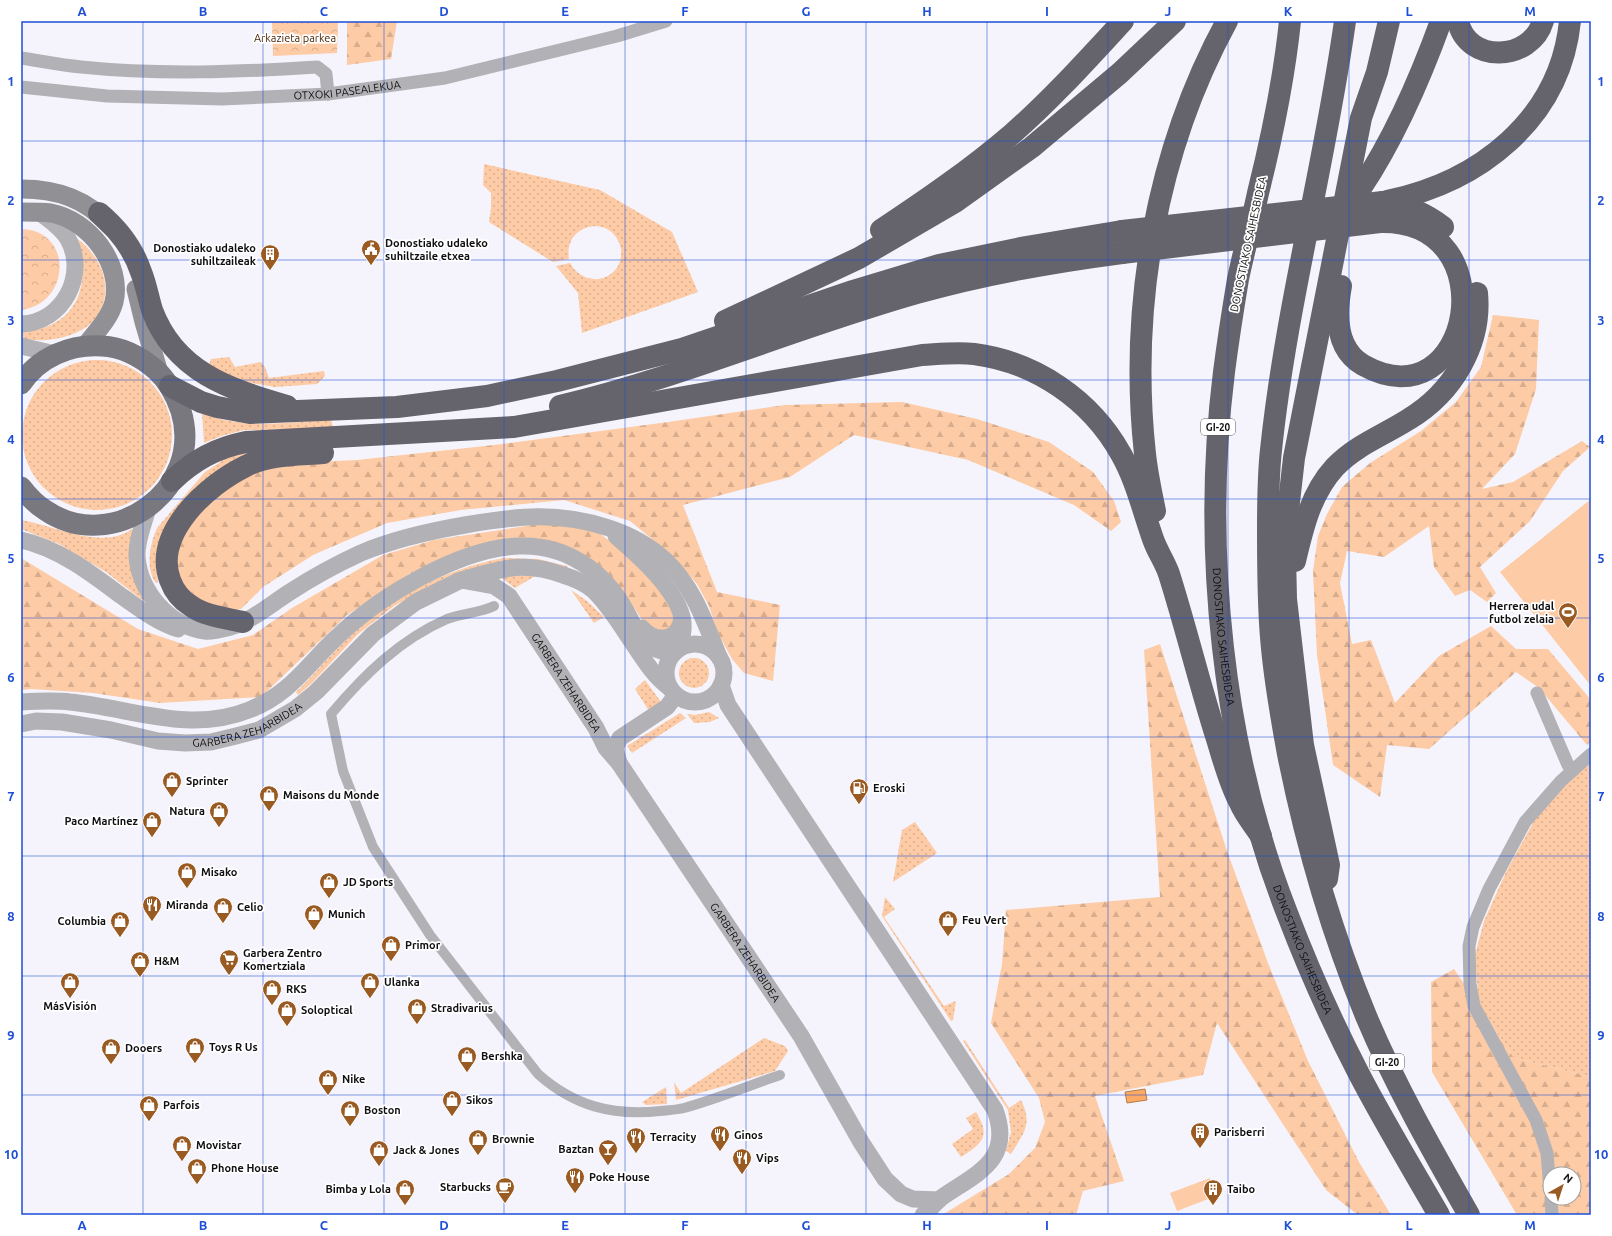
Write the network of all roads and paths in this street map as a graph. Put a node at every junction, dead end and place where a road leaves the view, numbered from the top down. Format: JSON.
{"nodes":[{"id":1,"x":666,"y":21,"type":"edge"},
{"id":2,"x":1123,"y":21,"type":"edge"},
{"id":3,"x":1175,"y":21,"type":"edge"},
{"id":4,"x":1227,"y":21,"type":"edge"},
{"id":5,"x":1290,"y":21,"type":"edge"},
{"id":6,"x":1345,"y":21,"type":"edge"},
{"id":7,"x":1389,"y":21,"type":"edge"},
{"id":8,"x":1441,"y":21,"type":"edge"},
{"id":9,"x":1458,"y":21,"type":"edge"},
{"id":10,"x":1543,"y":21,"type":"edge"},
{"id":11,"x":1570,"y":21,"type":"edge"},
{"id":12,"x":21,"y":58,"type":"edge"},
{"id":13,"x":1376,"y":72,"type":"junction"},
{"id":14,"x":21,"y":87,"type":"edge"},
{"id":15,"x":328,"y":94,"type":"junction"},
{"id":16,"x":1361,"y":188,"type":"junction"},
{"id":17,"x":21,"y":189,"type":"edge"},
{"id":18,"x":30,"y":212,"type":"edge"},
{"id":19,"x":1382,"y":212,"type":"junction"},
{"id":20,"x":99,"y":213,"type":"junction"},
{"id":21,"x":21,"y":324,"type":"edge"},
{"id":22,"x":698,"y":333,"type":"junction"},
{"id":23,"x":86,"y":345,"type":"junction"},
{"id":24,"x":21,"y":346,"type":"edge"},
{"id":25,"x":55,"y":354,"type":"junction"},
{"id":26,"x":624,"y":363,"type":"junction"},
{"id":27,"x":164,"y":379,"type":"junction"},
{"id":28,"x":21,"y":384,"type":"edge"},
{"id":29,"x":306,"y":411,"type":"junction"},
{"id":30,"x":514,"y":427,"type":"junction"},
{"id":31,"x":430,"y":433,"type":"junction"},
{"id":32,"x":172,"y":481,"type":"junction"},
{"id":33,"x":21,"y":487,"type":"edge"},
{"id":34,"x":148,"y":508,"type":"junction"},
{"id":35,"x":21,"y":509,"type":"edge"},
{"id":36,"x":45,"y":511,"type":"junction"},
{"id":37,"x":607,"y":528,"type":"junction"},
{"id":38,"x":21,"y":540,"type":"edge"},
{"id":39,"x":1169,"y":572,"type":"junction"},
{"id":40,"x":461,"y":580,"type":"junction"},
{"id":41,"x":1286,"y":599,"type":"junction"},
{"id":42,"x":494,"y":606,"type":"dead end"},
{"id":43,"x":626,"y":611,"type":"junction"},
{"id":44,"x":682,"y":615,"type":"junction"},
{"id":45,"x":243,"y":622,"type":"junction"},
{"id":46,"x":206,"y":632,"type":"junction"},
{"id":47,"x":677,"y":650,"type":"junction"},
{"id":48,"x":719,"y":657,"type":"junction"},
{"id":49,"x":721,"y":685,"type":"junction"},
{"id":50,"x":673,"y":692,"type":"junction"},
{"id":51,"x":1537,"y":693,"type":"dead end"},
{"id":52,"x":21,"y":702,"type":"edge"},
{"id":53,"x":21,"y":724,"type":"edge"},
{"id":54,"x":1591,"y":754,"type":"edge"},
{"id":55,"x":619,"y":763,"type":"junction"},
{"id":56,"x":1572,"y":770,"type":"junction"},
{"id":57,"x":1261,"y":836,"type":"junction"},
{"id":58,"x":1324,"y":900,"type":"junction"},
{"id":59,"x":780,"y":1075,"type":"dead end"},
{"id":60,"x":1548,"y":1166,"type":"edge"},
{"id":61,"x":939,"y":1200,"type":"junction"},
{"id":62,"x":923,"y":1215,"type":"edge"},
{"id":63,"x":1439,"y":1215,"type":"edge"},
{"id":64,"x":1469,"y":1215,"type":"edge"}],
"edges":[{"from":1,"to":15,"type":"street","name":"OTXOKI PASEALEKUA"},
{"from":2,"to":22,"type":"highway"},
{"from":3,"to":22,"type":"highway"},
{"from":4,"to":39,"type":"highway"},
{"from":5,"to":57,"type":"highway","name":"DONOSTIAKO SAIHESBIDEA","number":"GI-20"},
{"from":6,"to":58,"type":"highway","number":"GI-20"},
{"from":7,"to":13,"type":"highway"},
{"from":8,"to":16,"type":"highway"},
{"from":9,"to":10,"type":"highway"},
{"from":11,"to":19,"type":"highway"},
{"from":12,"to":15,"type":"street"},
{"from":13,"to":16,"type":"highway"},
{"from":13,"to":41,"type":"highway"},
{"from":14,"to":15,"type":"street","name":"OTXOKI PASEALEKUA"},
{"from":16,"to":19,"type":"highway"},
{"from":17,"to":20,"type":"main road"},
{"from":18,"to":21,"type":"street"},
{"from":18,"to":23,"type":"main road"},
{"from":19,"to":26,"type":"highway","bridge":true},
{"from":19,"to":31,"type":"highway","bridge":true},
{"from":19,"to":41,"type":"highway"},
{"from":20,"to":27,"type":"main road"},
{"from":20,"to":29,"type":"highway"},
{"from":22,"to":26,"type":"highway"},
{"from":23,"to":25,"type":"main road"},
{"from":23,"to":27,"type":"main road"},
{"from":24,"to":25,"type":"street"},
{"from":25,"to":28,"type":"main road"},
{"from":26,"to":29,"type":"highway"},
{"from":27,"to":29,"type":"highway"},
{"from":27,"to":32,"type":"main road"},
{"from":30,"to":31,"type":"highway"},
{"from":30,"to":39,"type":"highway"},
{"from":30,"to":45,"type":"highway"},
{"from":31,"to":32,"type":"highway"},
{"from":32,"to":34,"type":"main road"},
{"from":33,"to":36,"type":"main road"},
{"from":34,"to":36,"type":"main road"},
{"from":34,"to":46,"type":"street"},
{"from":35,"to":36,"type":"main road"},
{"from":37,"to":44,"type":"street"},
{"from":37,"to":45,"type":"street"},
{"from":37,"to":48,"type":"street"},
{"from":38,"to":46,"type":"street"},
{"from":39,"to":57,"type":"highway"},
{"from":40,"to":50,"type":"street"},
{"from":40,"to":53,"type":"street","name":"GARBERA ZEHARBIDEA"},
{"from":40,"to":55,"type":"street","name":"GARBERA ZEHARBIDEA"},
{"from":41,"to":58,"type":"highway"},
{"from":42,"to":59,"type":"street"},
{"from":43,"to":44,"type":"street"},
{"from":43,"to":47,"type":"street"},
{"from":43,"to":52,"type":"street"},
{"from":44,"to":47,"type":"street"},
{"from":45,"to":46,"type":"street"},
{"from":47,"to":48,"type":"street"},
{"from":47,"to":50,"type":"street"},
{"from":48,"to":49,"type":"street"},
{"from":49,"to":50,"type":"street"},
{"from":49,"to":61,"type":"street"},
{"from":50,"to":55,"type":"street"},
{"from":51,"to":56,"type":"street"},
{"from":54,"to":56,"type":"street"},
{"from":55,"to":61,"type":"street","name":"GARBERA ZEHARBIDEA"},
{"from":56,"to":60,"type":"street"},
{"from":57,"to":63,"type":"highway","name":"DONOSTIAKO SAIHESBIDEA","number":"GI-20"},
{"from":58,"to":64,"type":"highway","number":"GI-20"},
{"from":61,"to":62,"type":"street"}]}
